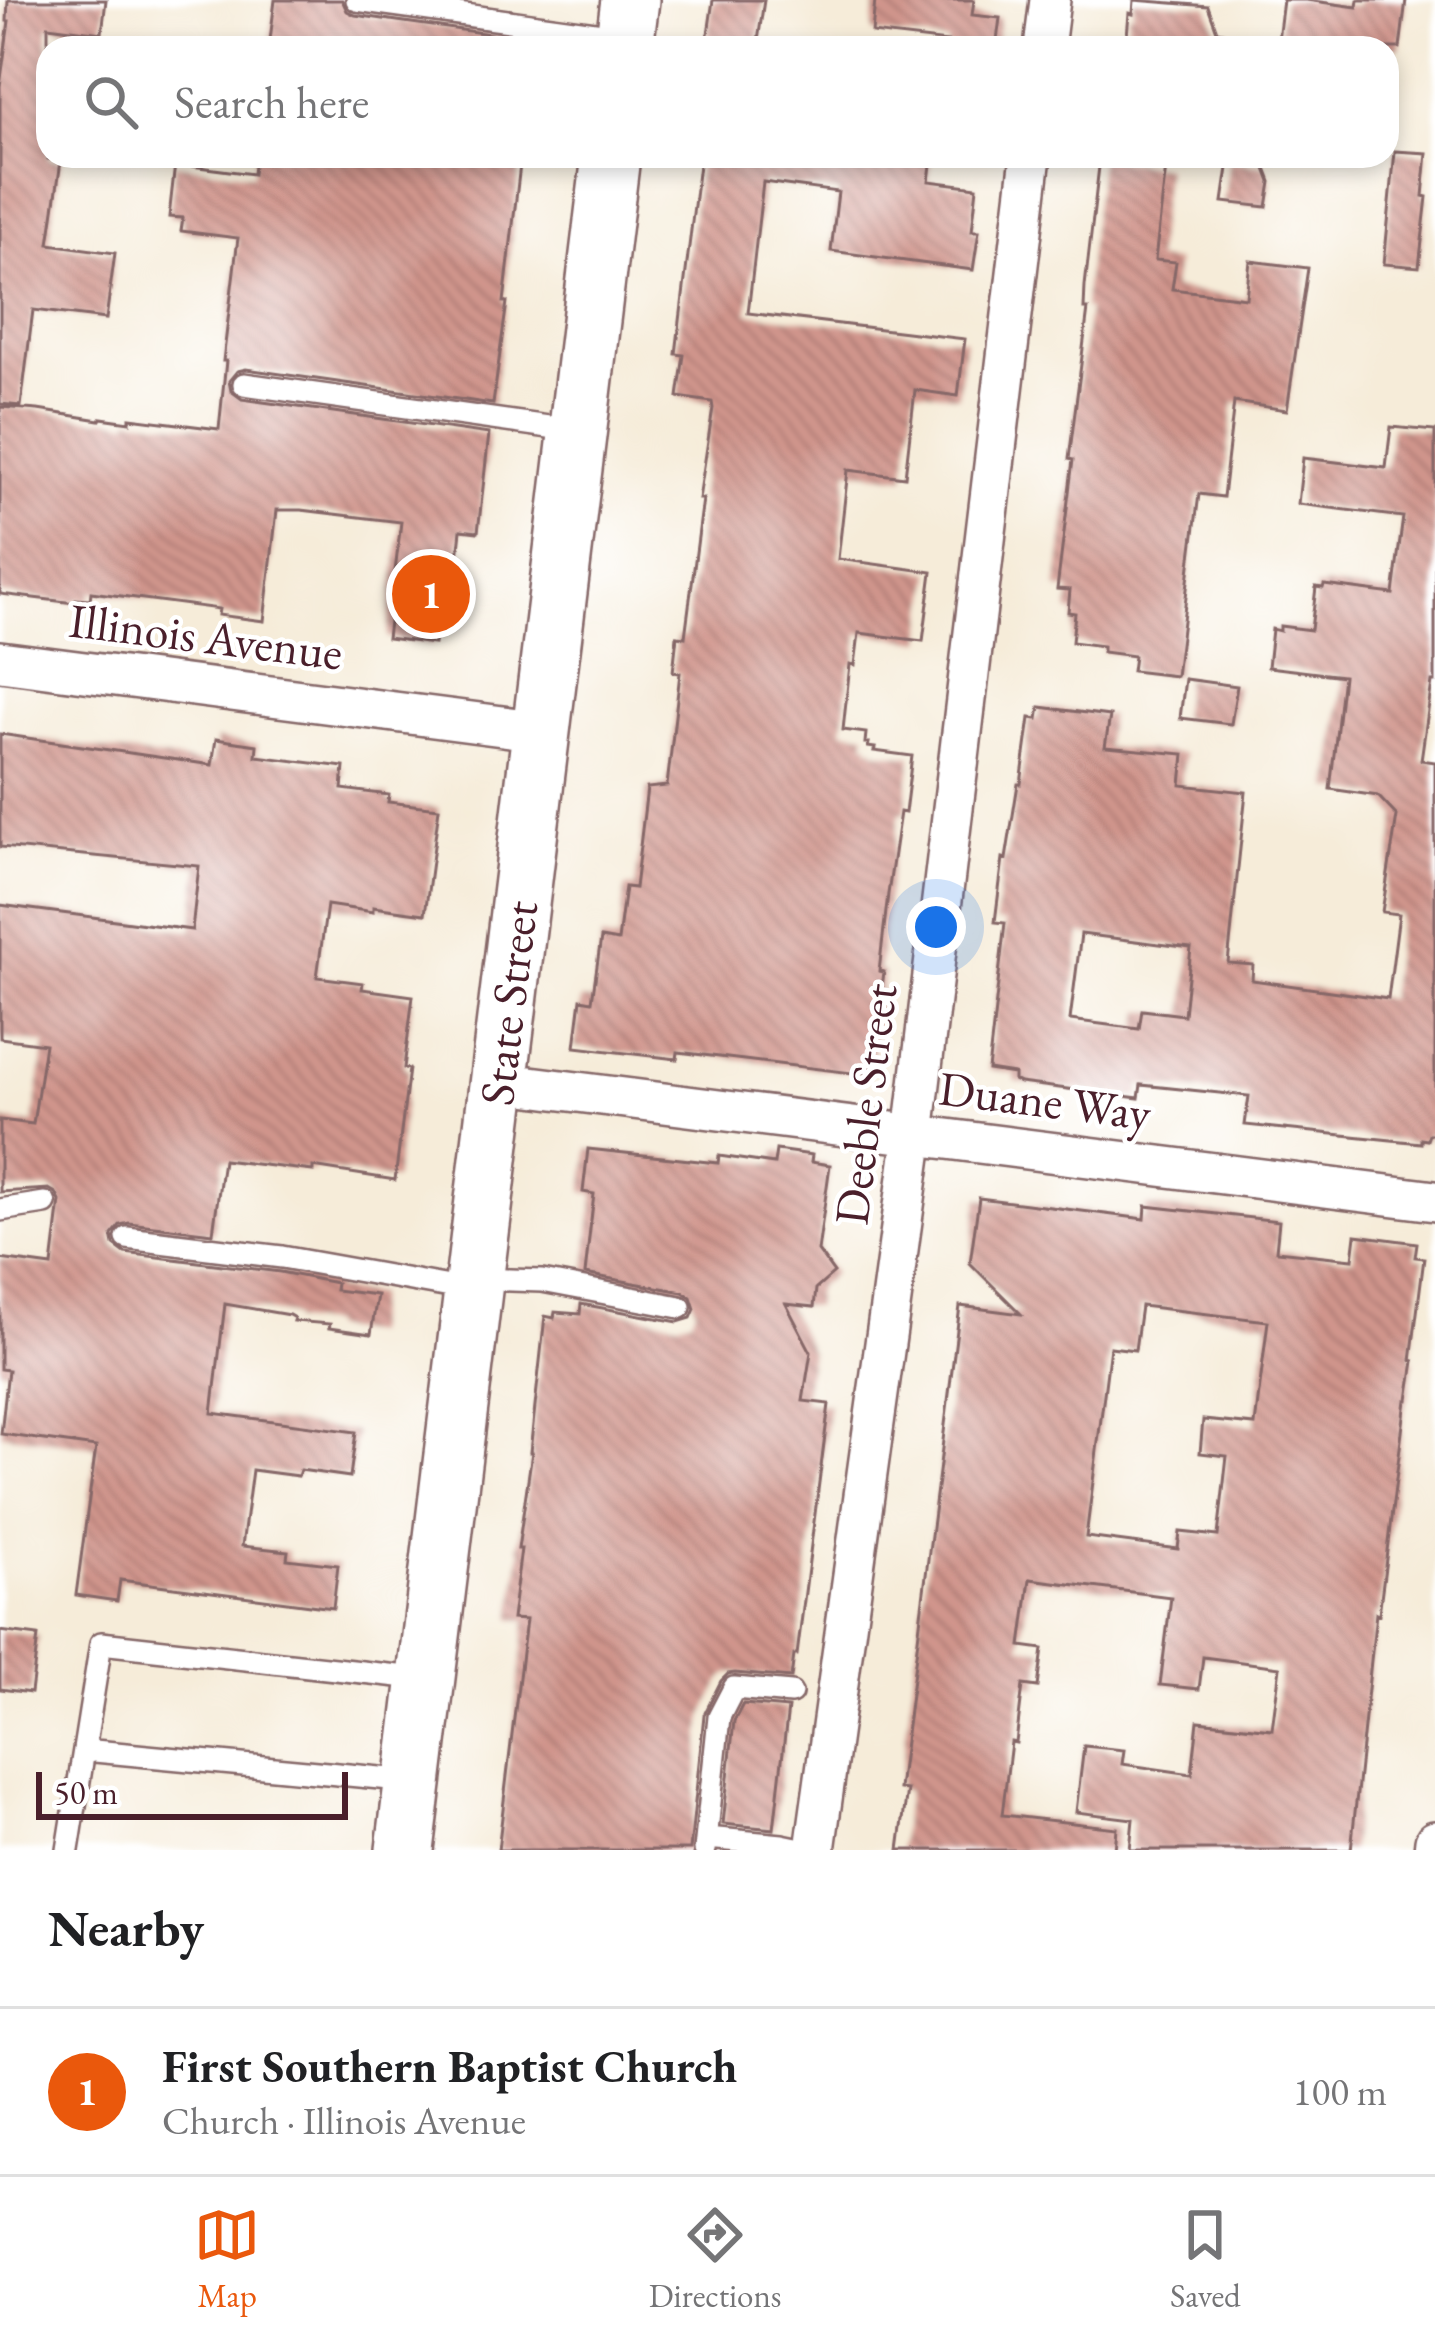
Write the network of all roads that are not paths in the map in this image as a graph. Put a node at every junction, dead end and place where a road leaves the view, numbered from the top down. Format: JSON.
{"nodes":[{"id":1,"x":357,"y":0,"type":"edge"},
{"id":2,"x":1050,"y":0,"type":"edge"},
{"id":3,"x":626,"y":28,"type":"edge"},
{"id":4,"x":1046,"y":36,"type":"edge"},
{"id":5,"x":609,"y":168,"type":"edge"},
{"id":6,"x":1030,"y":168,"type":"edge"},
{"id":7,"x":244,"y":384,"type":"dead end"},
{"id":8,"x":577,"y":431,"type":"junction"},
{"id":9,"x":0,"y":661,"type":"edge"},
{"id":10,"x":541,"y":731,"type":"junction"},
{"id":11,"x":499,"y":1082,"type":"junction"},
{"id":12,"x":914,"y":1134,"type":"junction"},
{"id":13,"x":1435,"y":1202,"type":"edge"},
{"id":14,"x":45,"y":1203,"type":"dead end"},
{"id":15,"x":0,"y":1210,"type":"edge"},
{"id":16,"x":127,"y":1238,"type":"dead end"},
{"id":17,"x":473,"y":1285,"type":"junction"},
{"id":18,"x":680,"y":1307,"type":"dead end"},
{"id":19,"x":425,"y":1678,"type":"junction"},
{"id":20,"x":791,"y":1693,"type":"dead end"},
{"id":21,"x":84,"y":1750,"type":"junction"},
{"id":22,"x":413,"y":1781,"type":"junction"},
{"id":23,"x":1435,"y":1841,"type":"edge"},
{"id":24,"x":706,"y":1844,"type":"edge"},
{"id":25,"x":68,"y":1850,"type":"edge"},
{"id":26,"x":405,"y":1850,"type":"edge"},
{"id":27,"x":811,"y":1850,"type":"edge"},
{"id":28,"x":1434,"y":1850,"type":"edge"}],
"edges":[{"from":1,"to":3,"type":"lane"},
{"from":2,"to":4,"type":"street"},
{"from":5,"to":8,"type":"main road","name":"State Street"},
{"from":6,"to":12,"type":"street","name":"Deeble Street"},
{"from":7,"to":8,"type":"lane"},
{"from":8,"to":10,"type":"main road","name":"State Street"},
{"from":9,"to":10,"type":"street","name":"Illinois Avenue"},
{"from":10,"to":11,"type":"main road","name":"State Street"},
{"from":11,"to":12,"type":"street","name":"Duane Way"},
{"from":11,"to":17,"type":"main road","name":"State Street"},
{"from":12,"to":13,"type":"street","name":"Duane Way"},
{"from":12,"to":27,"type":"street","name":"Deeble Street"},
{"from":14,"to":15,"type":"lane"},
{"from":16,"to":17,"type":"lane"},
{"from":17,"to":18,"type":"lane"},
{"from":17,"to":19,"type":"main road","name":"State Street"},
{"from":19,"to":21,"type":"lane"},
{"from":19,"to":22,"type":"main road","name":"State Street"},
{"from":20,"to":24,"type":"lane"},
{"from":21,"to":22,"type":"lane"},
{"from":21,"to":25,"type":"lane"},
{"from":22,"to":26,"type":"main road","name":"State Street"},
{"from":23,"to":28,"type":"street"},
{"from":24,"to":27,"type":"lane"}]}
